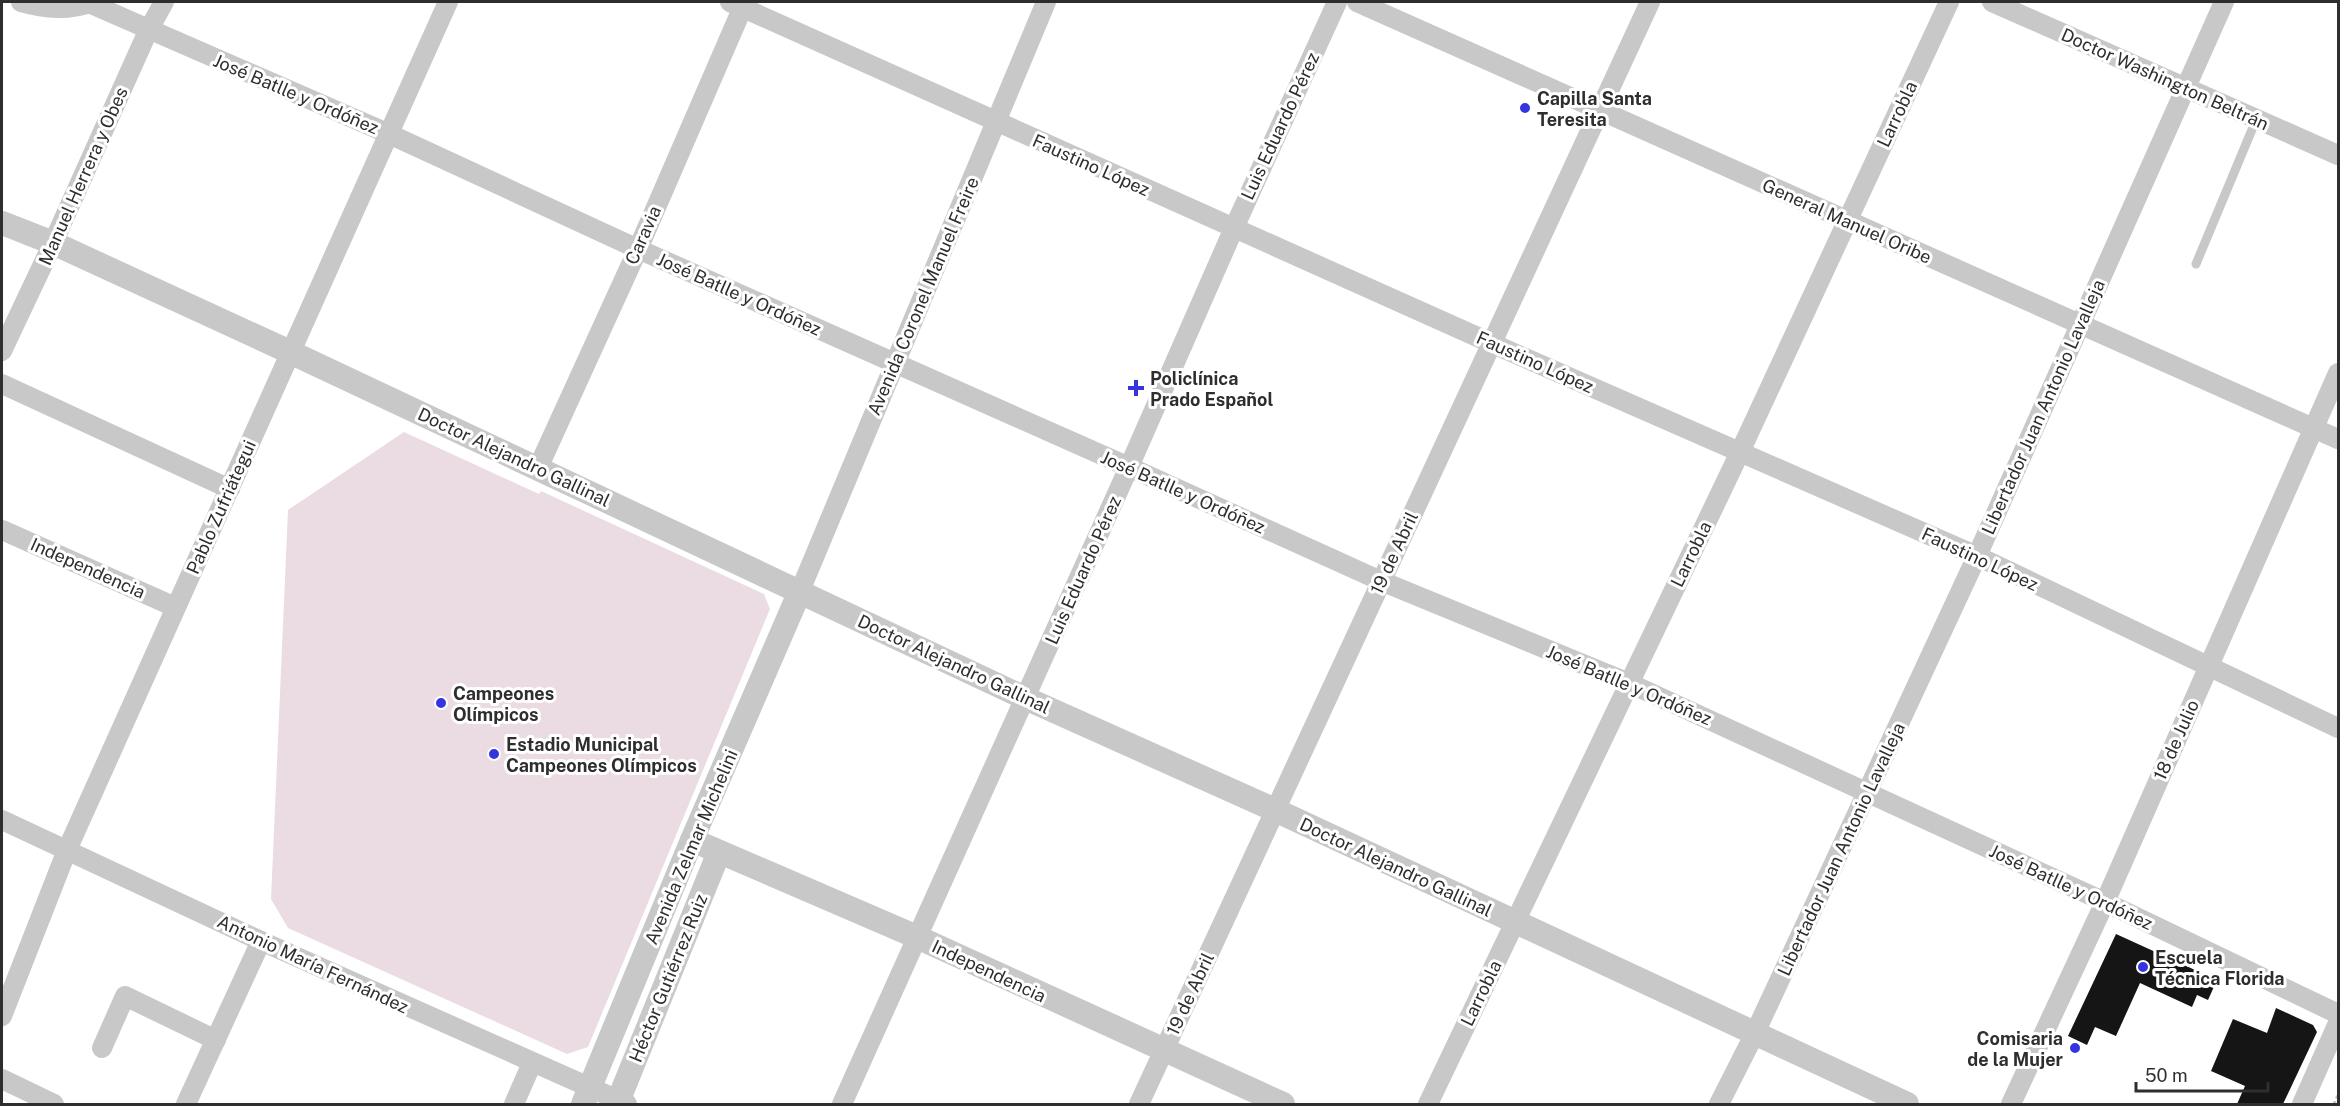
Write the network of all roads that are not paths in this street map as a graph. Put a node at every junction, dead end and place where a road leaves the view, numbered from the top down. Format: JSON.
{"nodes":[{"id":1,"x":21,"y":2,"type":"edge"},
{"id":2,"x":91,"y":2,"type":"edge"},
{"id":3,"x":164,"y":2,"type":"edge"},
{"id":4,"x":448,"y":2,"type":"edge"},
{"id":5,"x":1046,"y":2,"type":"edge"},
{"id":6,"x":1337,"y":2,"type":"edge"},
{"id":7,"x":1357,"y":2,"type":"edge"},
{"id":8,"x":1650,"y":2,"type":"edge"},
{"id":9,"x":1949,"y":2,"type":"edge"},
{"id":10,"x":1992,"y":2,"type":"edge"},
{"id":11,"x":2224,"y":2,"type":"edge"},
{"id":12,"x":739,"y":3,"type":"edge"},
{"id":13,"x":148,"y":31,"type":"junction"},
{"id":14,"x":2186,"y":89,"type":"junction"},
{"id":15,"x":1598,"y":110,"type":"junction"},
{"id":16,"x":2256,"y":120,"type":"junction"},
{"id":17,"x":996,"y":122,"type":"junction"},
{"id":18,"x":387,"y":133,"type":"junction"},
{"id":19,"x":2338,"y":155,"type":"edge"},
{"id":20,"x":1848,"y":222,"type":"junction"},
{"id":21,"x":2,"y":223,"type":"edge"},
{"id":22,"x":1233,"y":228,"type":"junction"},
{"id":23,"x":53,"y":243,"type":"junction"},
{"id":24,"x":638,"y":249,"type":"junction"},
{"id":25,"x":2196,"y":264,"type":"dead end"},
{"id":26,"x":2080,"y":324,"type":"junction"},
{"id":27,"x":1491,"y":343,"type":"junction"},
{"id":28,"x":2,"y":351,"type":"edge"},
{"id":29,"x":290,"y":352,"type":"junction"},
{"id":30,"x":894,"y":362,"type":"junction"},
{"id":31,"x":2338,"y":373,"type":"edge"},
{"id":32,"x":2,"y":384,"type":"edge"},
{"id":33,"x":2315,"y":428,"type":"junction"},
{"id":34,"x":2338,"y":439,"type":"edge"},
{"id":35,"x":1740,"y":452,"type":"junction"},
{"id":36,"x":1129,"y":467,"type":"junction"},
{"id":37,"x":538,"y":468,"type":"junction"},
{"id":38,"x":230,"y":489,"type":"junction"},
{"id":39,"x":2,"y":530,"type":"edge"},
{"id":40,"x":1977,"y":556,"type":"junction"},
{"id":41,"x":1381,"y":581,"type":"junction"},
{"id":42,"x":800,"y":591,"type":"junction"},
{"id":43,"x":175,"y":607,"type":"junction"},
{"id":44,"x":2208,"y":667,"type":"junction"},
{"id":45,"x":1629,"y":683,"type":"junction"},
{"id":46,"x":1025,"y":698,"type":"junction"},
{"id":47,"x":2338,"y":728,"type":"edge"},
{"id":48,"x":1868,"y":792,"type":"junction"},
{"id":49,"x":1275,"y":810,"type":"junction"},
{"id":50,"x":2,"y":820,"type":"edge"},
{"id":51,"x":692,"y":840,"type":"junction"},
{"id":52,"x":67,"y":850,"type":"junction"},
{"id":53,"x":719,"y":852,"type":"junction"},
{"id":54,"x":2105,"y":902,"type":"junction"},
{"id":55,"x":1515,"y":922,"type":"junction"},
{"id":56,"x":917,"y":938,"type":"junction"},
{"id":57,"x":261,"y":941,"type":"junction"},
{"id":58,"x":2338,"y":1014,"type":"edge"},
{"id":59,"x":2,"y":1016,"type":"edge"},
{"id":60,"x":2338,"y":1023,"type":"edge"},
{"id":61,"x":1755,"y":1033,"type":"junction"},
{"id":62,"x":216,"y":1040,"type":"junction"},
{"id":63,"x":102,"y":1048,"type":"dead end"},
{"id":64,"x":1163,"y":1051,"type":"junction"},
{"id":65,"x":532,"y":1063,"type":"junction"},
{"id":66,"x":2,"y":1079,"type":"edge"},
{"id":67,"x":587,"y":1096,"type":"edge"},
{"id":68,"x":621,"y":1103,"type":"edge"},
{"id":69,"x":54,"y":1104,"type":"edge"},
{"id":70,"x":186,"y":1104,"type":"edge"},
{"id":71,"x":514,"y":1104,"type":"edge"},
{"id":72,"x":842,"y":1104,"type":"edge"},
{"id":73,"x":1139,"y":1104,"type":"edge"},
{"id":74,"x":1283,"y":1104,"type":"edge"},
{"id":75,"x":1428,"y":1104,"type":"edge"},
{"id":76,"x":1719,"y":1104,"type":"edge"},
{"id":77,"x":1907,"y":1104,"type":"edge"},
{"id":78,"x":2011,"y":1104,"type":"edge"},
{"id":79,"x":2302,"y":1104,"type":"edge"}],
"edges":[{"from":1,"to":2,"type":"street","name":"José Batlle y Ordóñez"},
{"from":2,"to":13,"type":"street","name":"José Batlle y Ordóñez"},
{"from":3,"to":13,"type":"street","name":"Manuel Herrera y Obes"},
{"from":4,"to":18,"type":"street","name":"Pablo Zufriátegui"},
{"from":5,"to":17,"type":"street","name":"Avenida Coronel Manuel Freire"},
{"from":6,"to":22,"type":"street","name":"Luis Eduardo Pérez"},
{"from":7,"to":15,"type":"street","name":"General Manuel Oribe"},
{"from":8,"to":15,"type":"street","name":"19 de Abril"},
{"from":9,"to":20,"type":"street","name":"Larrobla"},
{"from":10,"to":14,"type":"street","name":"Doctor Washington Beltrán"},
{"from":11,"to":14,"type":"street","name":"Libertador Juan Antonio Lavalleja"},
{"from":12,"to":17,"type":"street","name":"Faustino López"},
{"from":12,"to":24,"type":"street","name":"Caravia"},
{"from":13,"to":18,"type":"street","name":"José Batlle y Ordóñez"},
{"from":13,"to":23,"type":"street","name":"Manuel Herrera y Obes"},
{"from":14,"to":16,"type":"street","name":"Doctor Washington Beltrán"},
{"from":14,"to":26,"type":"street","name":"Libertador Juan Antonio Lavalleja"},
{"from":15,"to":20,"type":"street","name":"General Manuel Oribe"},
{"from":15,"to":27,"type":"street","name":"19 de Abril"},
{"from":16,"to":19,"type":"street","name":"Doctor Washington Beltrán"},
{"from":16,"to":25,"type":"lane"},
{"from":17,"to":22,"type":"street","name":"Faustino López"},
{"from":17,"to":30,"type":"street","name":"Avenida Coronel Manuel Freire"},
{"from":18,"to":24,"type":"street","name":"José Batlle y Ordóñez"},
{"from":18,"to":29,"type":"street","name":"Pablo Zufriátegui"},
{"from":20,"to":26,"type":"street","name":"General Manuel Oribe"},
{"from":20,"to":35,"type":"street","name":"Larrobla"},
{"from":21,"to":23,"type":"street","name":"Doctor Alejandro Gallinal"},
{"from":22,"to":27,"type":"street","name":"Faustino López"},
{"from":22,"to":36,"type":"street","name":"Luis Eduardo Pérez"},
{"from":23,"to":28,"type":"street","name":"Manuel Herrera y Obes"},
{"from":23,"to":29,"type":"street","name":"Doctor Alejandro Gallinal"},
{"from":24,"to":30,"type":"street","name":"José Batlle y Ordóñez"},
{"from":24,"to":37,"type":"street","name":"Caravia"},
{"from":26,"to":33,"type":"street","name":"General Manuel Oribe"},
{"from":26,"to":40,"type":"street","name":"Libertador Juan Antonio Lavalleja"},
{"from":27,"to":35,"type":"street","name":"Faustino López"},
{"from":27,"to":41,"type":"street","name":"19 de Abril"},
{"from":29,"to":37,"type":"street","name":"Doctor Alejandro Gallinal"},
{"from":29,"to":38,"type":"street","name":"Pablo Zufriátegui"},
{"from":30,"to":36,"type":"street","name":"José Batlle y Ordóñez"},
{"from":30,"to":42,"type":"street","name":"Avenida Coronel Manuel Freire"},
{"from":31,"to":33,"type":"street","name":"18 de Julio"},
{"from":32,"to":38,"type":"street"},
{"from":33,"to":34,"type":"street","name":"General Manuel Oribe"},
{"from":33,"to":44,"type":"street","name":"18 de Julio"},
{"from":35,"to":40,"type":"street","name":"Faustino López"},
{"from":35,"to":45,"type":"street","name":"Larrobla"},
{"from":36,"to":41,"type":"street","name":"José Batlle y Ordóñez"},
{"from":36,"to":46,"type":"street","name":"Luis Eduardo Pérez"},
{"from":37,"to":42,"type":"street","name":"Doctor Alejandro Gallinal"},
{"from":38,"to":43,"type":"street","name":"Pablo Zufriátegui"},
{"from":39,"to":43,"type":"street","name":"Independencia"},
{"from":40,"to":44,"type":"street","name":"Faustino López"},
{"from":40,"to":48,"type":"street","name":"Libertador Juan Antonio Lavalleja"},
{"from":41,"to":45,"type":"street","name":"José Batlle y Ordóñez"},
{"from":41,"to":49,"type":"street","name":"19 de Abril"},
{"from":42,"to":46,"type":"street","name":"Doctor Alejandro Gallinal"},
{"from":42,"to":51,"type":"street","name":"Avenida Zelmar Michelini"},
{"from":43,"to":52,"type":"street","name":"Pablo Zufriátegui"},
{"from":44,"to":47,"type":"street","name":"Faustino López"},
{"from":44,"to":54,"type":"street","name":"18 de Julio"},
{"from":45,"to":48,"type":"street","name":"José Batlle y Ordóñez"},
{"from":45,"to":55,"type":"street","name":"Larrobla"},
{"from":46,"to":49,"type":"street","name":"Doctor Alejandro Gallinal"},
{"from":46,"to":56,"type":"street","name":"Luis Eduardo Pérez"},
{"from":48,"to":54,"type":"street","name":"José Batlle y Ordóñez"},
{"from":48,"to":61,"type":"street","name":"Libertador Juan Antonio Lavalleja"},
{"from":49,"to":55,"type":"street","name":"Doctor Alejandro Gallinal"},
{"from":49,"to":64,"type":"street","name":"19 de Abril"},
{"from":50,"to":52,"type":"street","name":"Antonio María Fernández"},
{"from":51,"to":53,"type":"street","name":"Independencia"},
{"from":51,"to":67,"type":"street","name":"Avenida Zelmar Michelini"},
{"from":52,"to":57,"type":"street","name":"Antonio María Fernández"},
{"from":52,"to":59,"type":"street","name":"Pablo Zufriátegui"},
{"from":53,"to":56,"type":"street","name":"Independencia"},
{"from":53,"to":68,"type":"street","name":"Héctor Gutiérrez Ruiz"},
{"from":54,"to":58,"type":"street","name":"José Batlle y Ordóñez"},
{"from":54,"to":78,"type":"street","name":"18 de Julio"},
{"from":55,"to":61,"type":"street","name":"Doctor Alejandro Gallinal"},
{"from":55,"to":75,"type":"street","name":"Larrobla"},
{"from":56,"to":64,"type":"street","name":"Independencia"},
{"from":56,"to":72,"type":"street","name":"Luis Eduardo Pérez"},
{"from":57,"to":62,"type":"street"},
{"from":57,"to":65,"type":"street","name":"Antonio María Fernández"},
{"from":60,"to":79,"type":"street"},
{"from":61,"to":76,"type":"street","name":"Libertador Juan Antonio Lavalleja"},
{"from":61,"to":77,"type":"street","name":"Doctor Alejandro Gallinal"},
{"from":62,"to":63,"type":"street"},
{"from":62,"to":70,"type":"street"},
{"from":64,"to":73,"type":"street","name":"19 de Abril"},
{"from":64,"to":74,"type":"street","name":"Independencia"},
{"from":65,"to":67,"type":"street","name":"Antonio María Fernández"},
{"from":65,"to":71,"type":"street"},
{"from":66,"to":69,"type":"street"},
{"from":67,"to":68,"type":"street","name":"Antonio María Fernández"}]}
